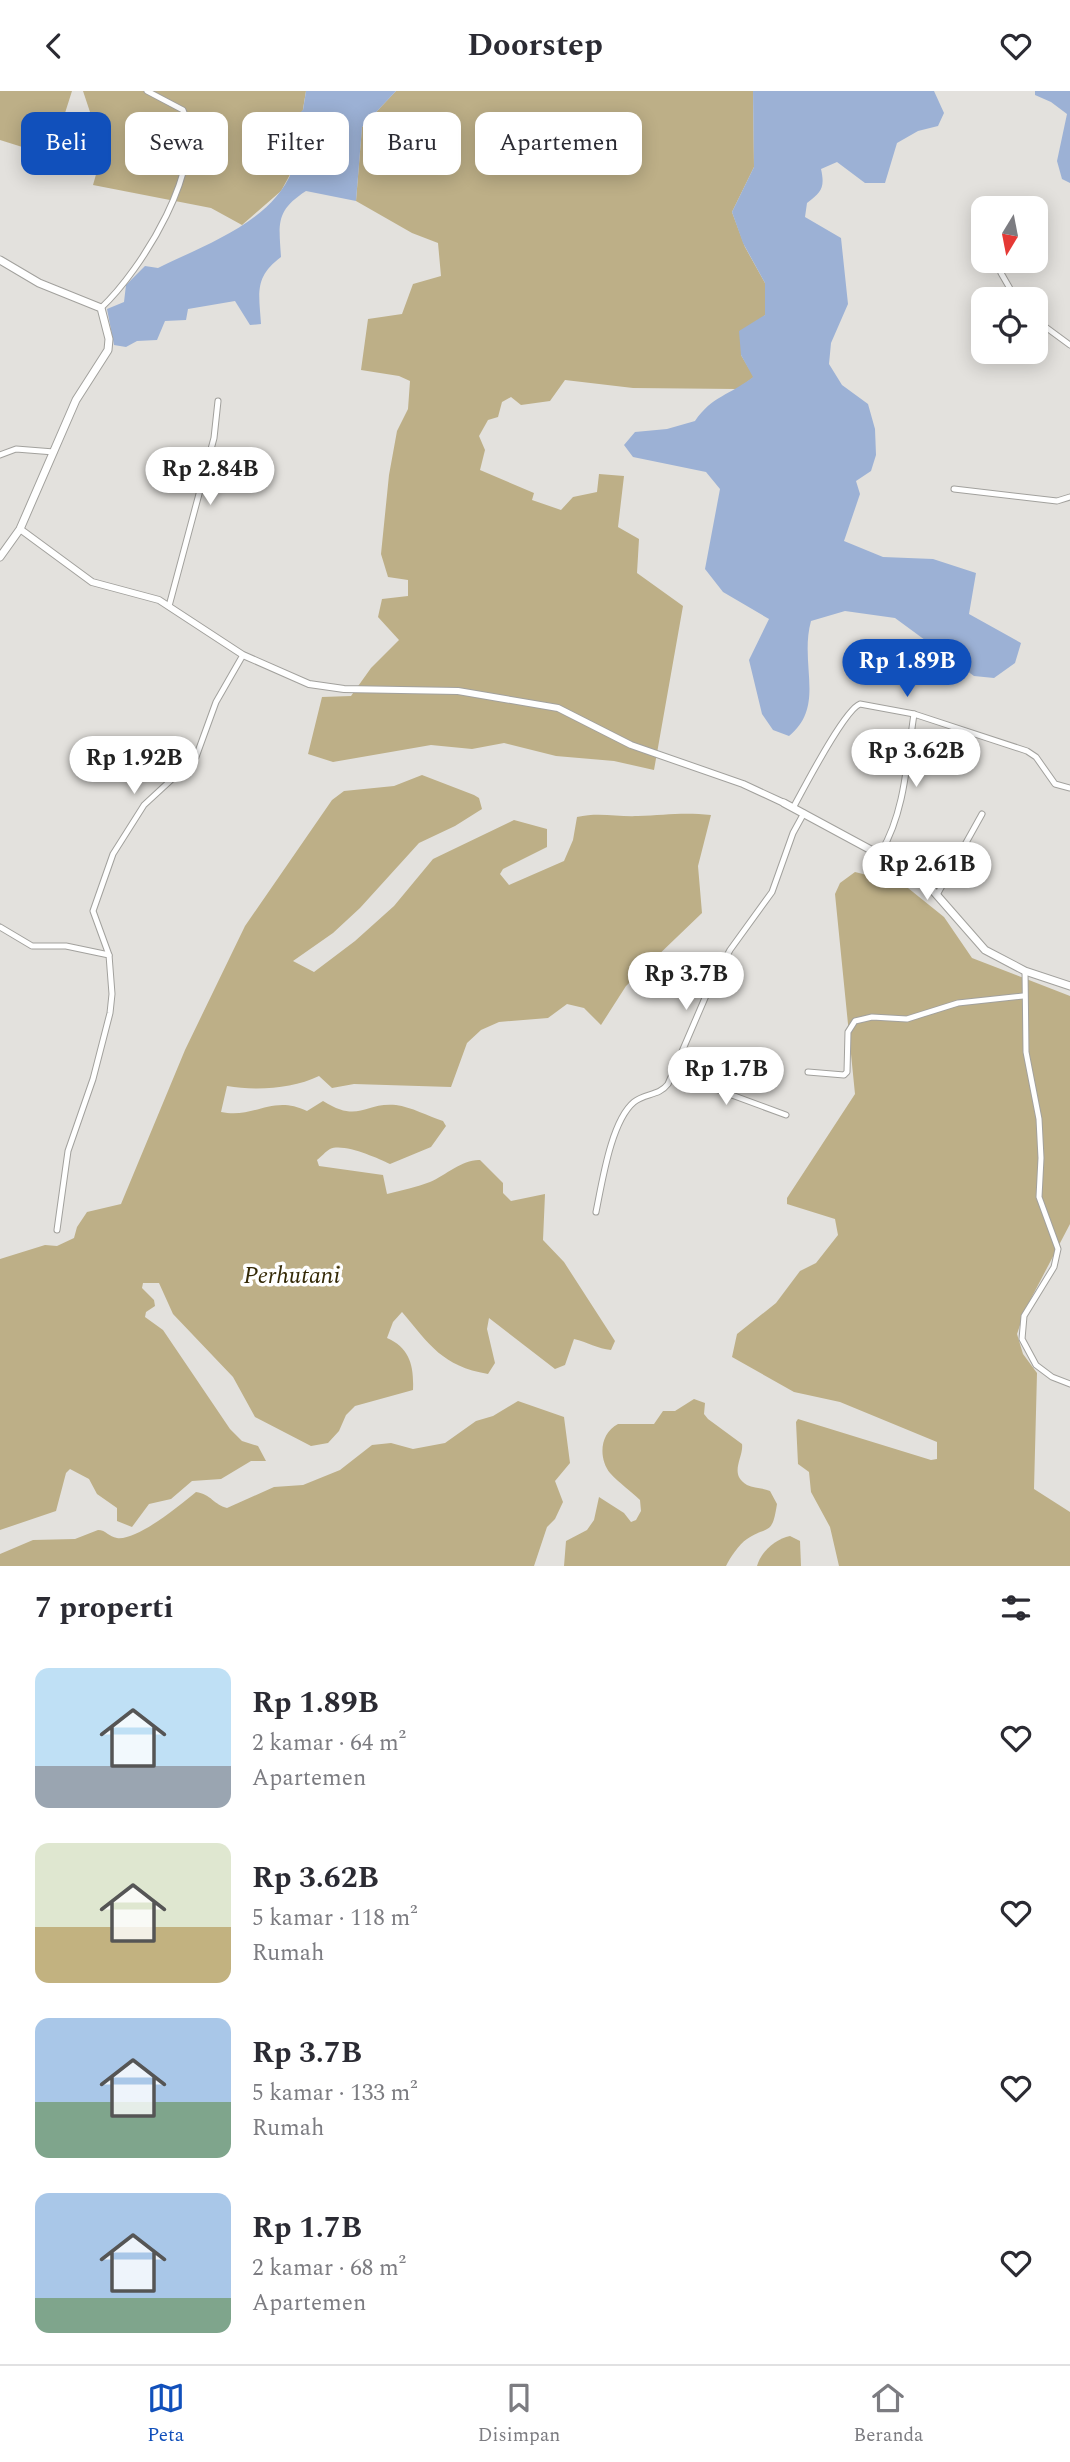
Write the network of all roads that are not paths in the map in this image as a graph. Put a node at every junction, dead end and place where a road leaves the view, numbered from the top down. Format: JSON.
{"nodes":[{"id":1,"x":147,"y":91,"type":"edge"},
{"id":2,"x":0,"y":260,"type":"edge"},
{"id":3,"x":1000,"y":273,"type":"dead end"},
{"id":4,"x":1009,"y":287,"type":"edge"},
{"id":5,"x":101,"y":308,"type":"junction"},
{"id":6,"x":1048,"y":329,"type":"edge"},
{"id":7,"x":1070,"y":345,"type":"edge"},
{"id":8,"x":218,"y":401,"type":"dead end"},
{"id":9,"x":55,"y":452,"type":"junction"},
{"id":10,"x":0,"y":455,"type":"edge"},
{"id":11,"x":954,"y":489,"type":"dead end"},
{"id":12,"x":1070,"y":497,"type":"edge"},
{"id":13,"x":20,"y":529,"type":"junction"},
{"id":14,"x":0,"y":557,"type":"edge"},
{"id":15,"x":169,"y":606,"type":"junction"},
{"id":16,"x":243,"y":655,"type":"junction"},
{"id":17,"x":914,"y":714,"type":"junction"},
{"id":18,"x":1070,"y":788,"type":"edge"},
{"id":19,"x":784,"y":803,"type":"joint"},
{"id":20,"x":793,"y":808,"type":"junction"},
{"id":21,"x":804,"y":813,"type":"junction"},
{"id":22,"x":982,"y":814,"type":"dead end"},
{"id":23,"x":881,"y":852,"type":"junction"},
{"id":24,"x":938,"y":893,"type":"junction"},
{"id":25,"x":0,"y":926,"type":"edge"},
{"id":26,"x":109,"y":955,"type":"junction"},
{"id":27,"x":1025,"y":971,"type":"junction"},
{"id":28,"x":1070,"y":986,"type":"edge"},
{"id":29,"x":1023,"y":996,"type":"junction"},
{"id":30,"x":808,"y":1072,"type":"dead end"},
{"id":31,"x":672,"y":1073,"type":"junction"},
{"id":32,"x":786,"y":1115,"type":"dead end"},
{"id":33,"x":596,"y":1212,"type":"dead end"},
{"id":34,"x":57,"y":1230,"type":"dead end"},
{"id":35,"x":1070,"y":1384,"type":"edge"}],
"edges":[{"from":1,"to":5,"type":"street"},
{"from":2,"to":5,"type":"main road"},
{"from":3,"to":4,"type":"street"},
{"from":5,"to":9,"type":"main road"},
{"from":6,"to":7,"type":"street"},
{"from":8,"to":15,"type":"street"},
{"from":9,"to":10,"type":"street"},
{"from":9,"to":13,"type":"main road"},
{"from":11,"to":12,"type":"street"},
{"from":13,"to":14,"type":"main road"},
{"from":13,"to":15,"type":"street"},
{"from":15,"to":16,"type":"street"},
{"from":16,"to":19,"type":"street"},
{"from":16,"to":26,"type":"street"},
{"from":17,"to":18,"type":"street"},
{"from":17,"to":20,"type":"street"},
{"from":17,"to":23,"type":"street"},
{"from":19,"to":20,"type":"main road"},
{"from":20,"to":21,"type":"main road"},
{"from":21,"to":23,"type":"main road"},
{"from":21,"to":31,"type":"street"},
{"from":22,"to":24,"type":"street"},
{"from":23,"to":24,"type":"main road"},
{"from":24,"to":27,"type":"main road"},
{"from":25,"to":26,"type":"street"},
{"from":26,"to":34,"type":"street"},
{"from":27,"to":28,"type":"main road"},
{"from":27,"to":29,"type":"street"},
{"from":29,"to":30,"type":"street"},
{"from":29,"to":35,"type":"street"},
{"from":31,"to":32,"type":"street"},
{"from":31,"to":33,"type":"street"}]}
